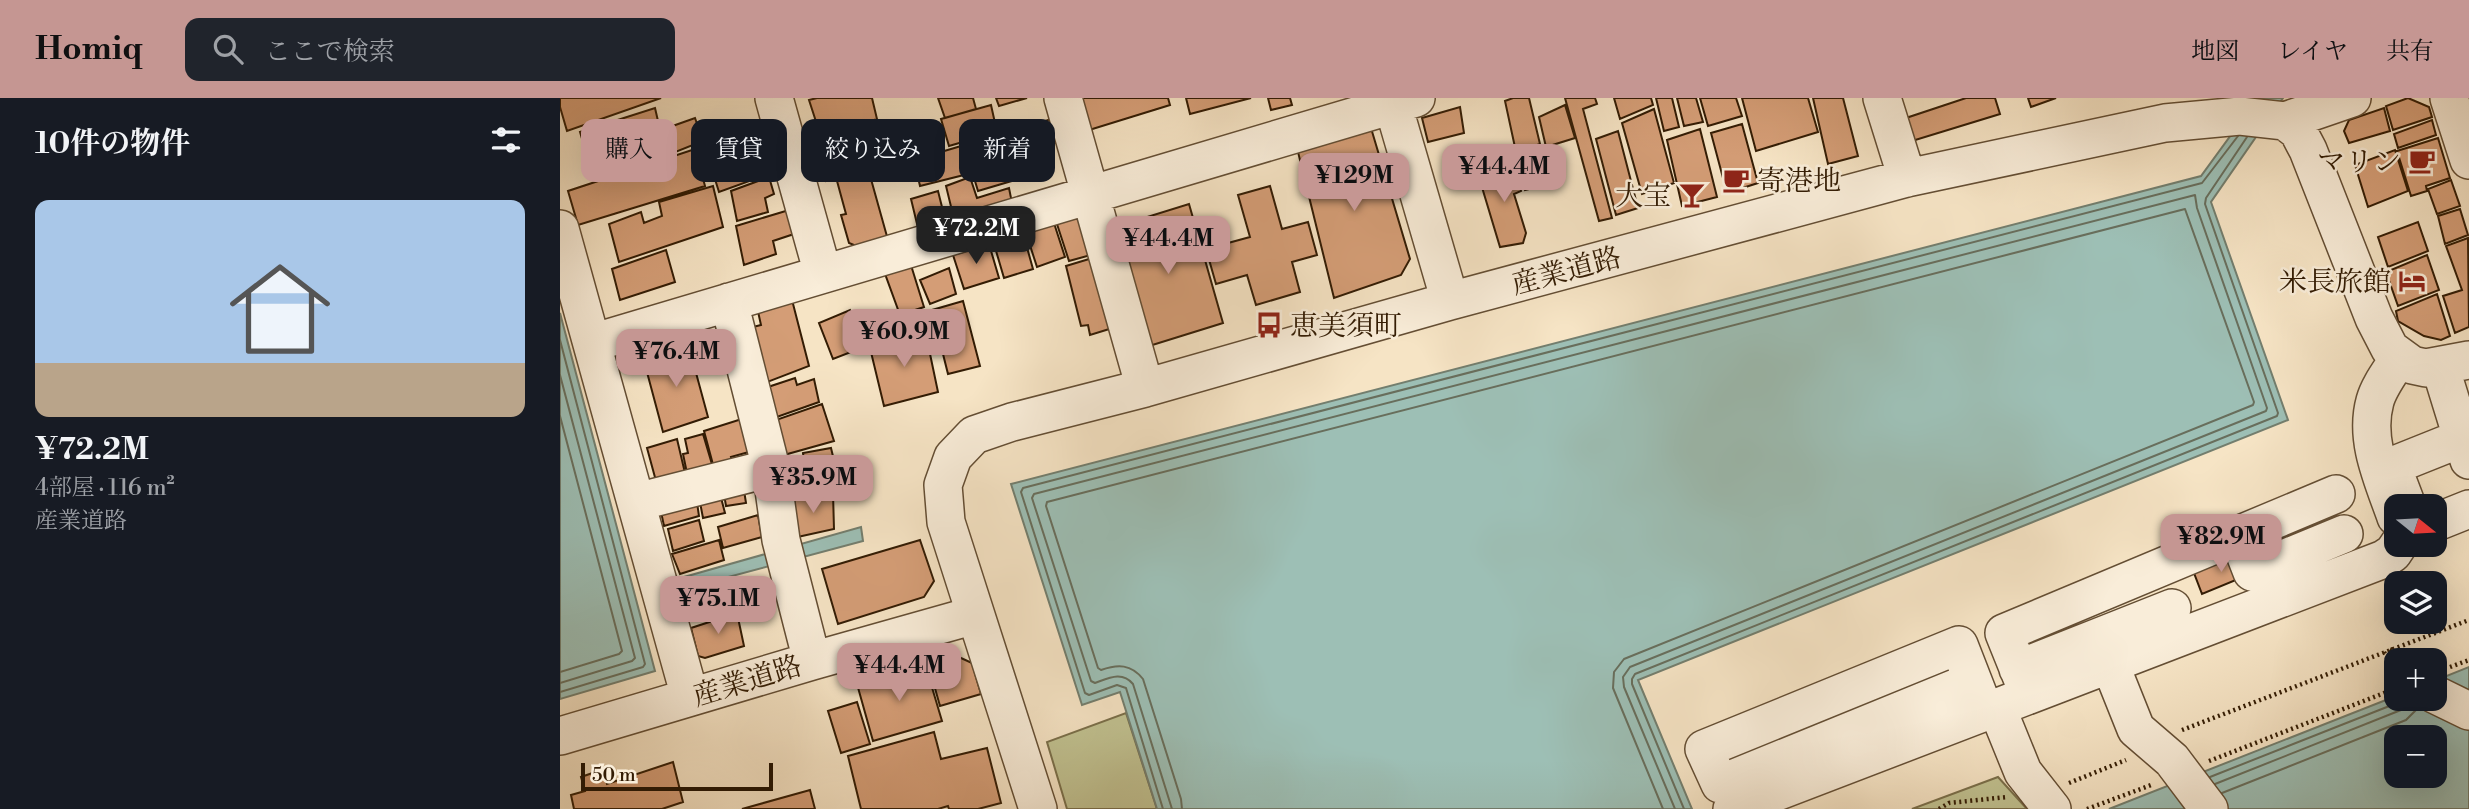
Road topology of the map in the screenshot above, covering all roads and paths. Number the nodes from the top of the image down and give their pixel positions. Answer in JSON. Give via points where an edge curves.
{"nodes":[{"id":1,"x":774,"y":98,"type":"edge"},
{"id":2,"x":1063,"y":98,"type":"edge"},
{"id":3,"x":1882,"y":98,"type":"edge"},
{"id":4,"x":2352,"y":98,"type":"edge"},
{"id":5,"x":2449,"y":98,"type":"edge"},
{"id":6,"x":1400,"y":100,"type":"edge"},
{"id":7,"x":2285,"y":121,"type":"junction"},
{"id":8,"x":2469,"y":160,"type":"edge"},
{"id":9,"x":1907,"y":178,"type":"junction"},
{"id":10,"x":1091,"y":193,"type":"junction"},
{"id":11,"x":560,"y":229,"type":"edge"},
{"id":12,"x":823,"y":274,"type":"junction"},
{"id":13,"x":1450,"y":301,"type":"junction"},
{"id":14,"x":729,"y":302,"type":"junction"},
{"id":15,"x":592,"y":343,"type":"junction"},
{"id":16,"x":2399,"y":358,"type":"junction"},
{"id":17,"x":2455,"y":363,"type":"edge"},
{"id":18,"x":1145,"y":388,"type":"junction"},
{"id":19,"x":2466,"y":449,"type":"edge"},
{"id":20,"x":771,"y":468,"type":"junction"},
{"id":21,"x":2336,"y":494,"type":"dead end"},
{"id":22,"x":2388,"y":494,"type":"edge"},
{"id":23,"x":2402,"y":494,"type":"edge"},
{"id":24,"x":637,"y":502,"type":"junction"},
{"id":25,"x":2469,"y":509,"type":"edge"},
{"id":26,"x":2447,"y":518,"type":"edge"},
{"id":27,"x":2344,"y":534,"type":"dead end"},
{"id":28,"x":2238,"y":536,"type":"junction"},
{"id":29,"x":2387,"y":557,"type":"edge"},
{"id":30,"x":2172,"y":608,"type":"dead end"},
{"id":31,"x":975,"y":615,"type":"junction"},
{"id":32,"x":2469,"y":620,"type":"edge"},
{"id":33,"x":2393,"y":648,"type":"edge"},
{"id":34,"x":2384,"y":652,"type":"edge"},
{"id":35,"x":812,"y":661,"type":"junction"},
{"id":36,"x":2110,"y":664,"type":"junction"},
{"id":37,"x":2000,"y":693,"type":"junction"},
{"id":38,"x":2384,"y":693,"type":"edge"},
{"id":39,"x":690,"y":697,"type":"junction"},
{"id":40,"x":2447,"y":700,"type":"edge"},
{"id":41,"x":2469,"y":711,"type":"edge"},
{"id":42,"x":560,"y":736,"type":"edge"},
{"id":43,"x":2171,"y":762,"type":"junction"},
{"id":44,"x":1038,"y":809,"type":"edge"},
{"id":45,"x":1732,"y":809,"type":"edge"},
{"id":46,"x":2052,"y":809,"type":"edge"},
{"id":47,"x":2087,"y":809,"type":"edge"},
{"id":48,"x":2209,"y":809,"type":"edge"}],
"edges":[{"from":1,"to":12,"type":"street"},
{"from":2,"to":10,"type":"street"},
{"from":3,"to":9,"type":"street"},
{"from":4,"to":7,"type":"street","name":"産業道路"},
{"from":5,"to":8,"type":"street"},
{"from":6,"to":10,"type":"street"},
{"from":6,"to":13,"type":"street"},
{"from":7,"to":9,"type":"street","name":"産業道路","via":[[2240,116],[2165,123]]},
{"from":7,"to":16,"type":"street","via":[[2298,131],[2308,150],[2374,318]]},
{"from":9,"to":13,"type":"street","name":"産業道路"},
{"from":10,"to":12,"type":"street"},
{"from":10,"to":18,"type":"street"},
{"from":11,"to":15,"type":"street"},
{"from":12,"to":14,"type":"street"},
{"from":13,"to":18,"type":"street","name":"産業道路"},
{"from":14,"to":15,"type":"street"},
{"from":14,"to":20,"type":"street"},
{"from":15,"to":24,"type":"street"},
{"from":16,"to":17,"type":"street","via":[[2426,368]]},
{"from":16,"to":22,"type":"street","via":[[2376,398],[2371,427]]},
{"from":17,"to":19,"type":"street"},
{"from":18,"to":31,"type":"street","name":"産業道路","via":[[974,435],[953,457],[943,485],[946,522]]},
{"from":19,"to":23,"type":"street","via":[[2392,466]]},
{"from":20,"to":24,"type":"street"},
{"from":20,"to":35,"type":"street","via":[[781,540]]},
{"from":21,"to":28,"type":"street"},
{"from":24,"to":39,"type":"street"},
{"from":25,"to":26,"type":"street"},
{"from":27,"to":28,"type":"street","via":[[2252,572]]},
{"from":28,"to":37,"type":"street","via":[[2004,633]]},
{"from":29,"to":36,"type":"street"},
{"from":30,"to":37,"type":"street"},
{"from":31,"to":35,"type":"street","name":"産業道路"},
{"from":31,"to":44,"type":"street","name":"産業道路"},
{"from":32,"to":33,"type":"path"},
{"from":34,"to":43,"type":"path"},
{"from":35,"to":39,"type":"street","name":"産業道路"},
{"from":36,"to":37,"type":"street"},
{"from":36,"to":43,"type":"street","via":[[2136,729]]},
{"from":37,"to":37,"type":"street","via":[[1720,785],[1704,749],[1959,645]]},
{"from":37,"to":45,"type":"street"},
{"from":37,"to":46,"type":"street","via":[[2023,772]]},
{"from":38,"to":43,"type":"path"},
{"from":39,"to":42,"type":"street","name":"産業道路"},
{"from":40,"to":41,"type":"street"},
{"from":43,"to":47,"type":"path"},
{"from":43,"to":48,"type":"street"}]}
